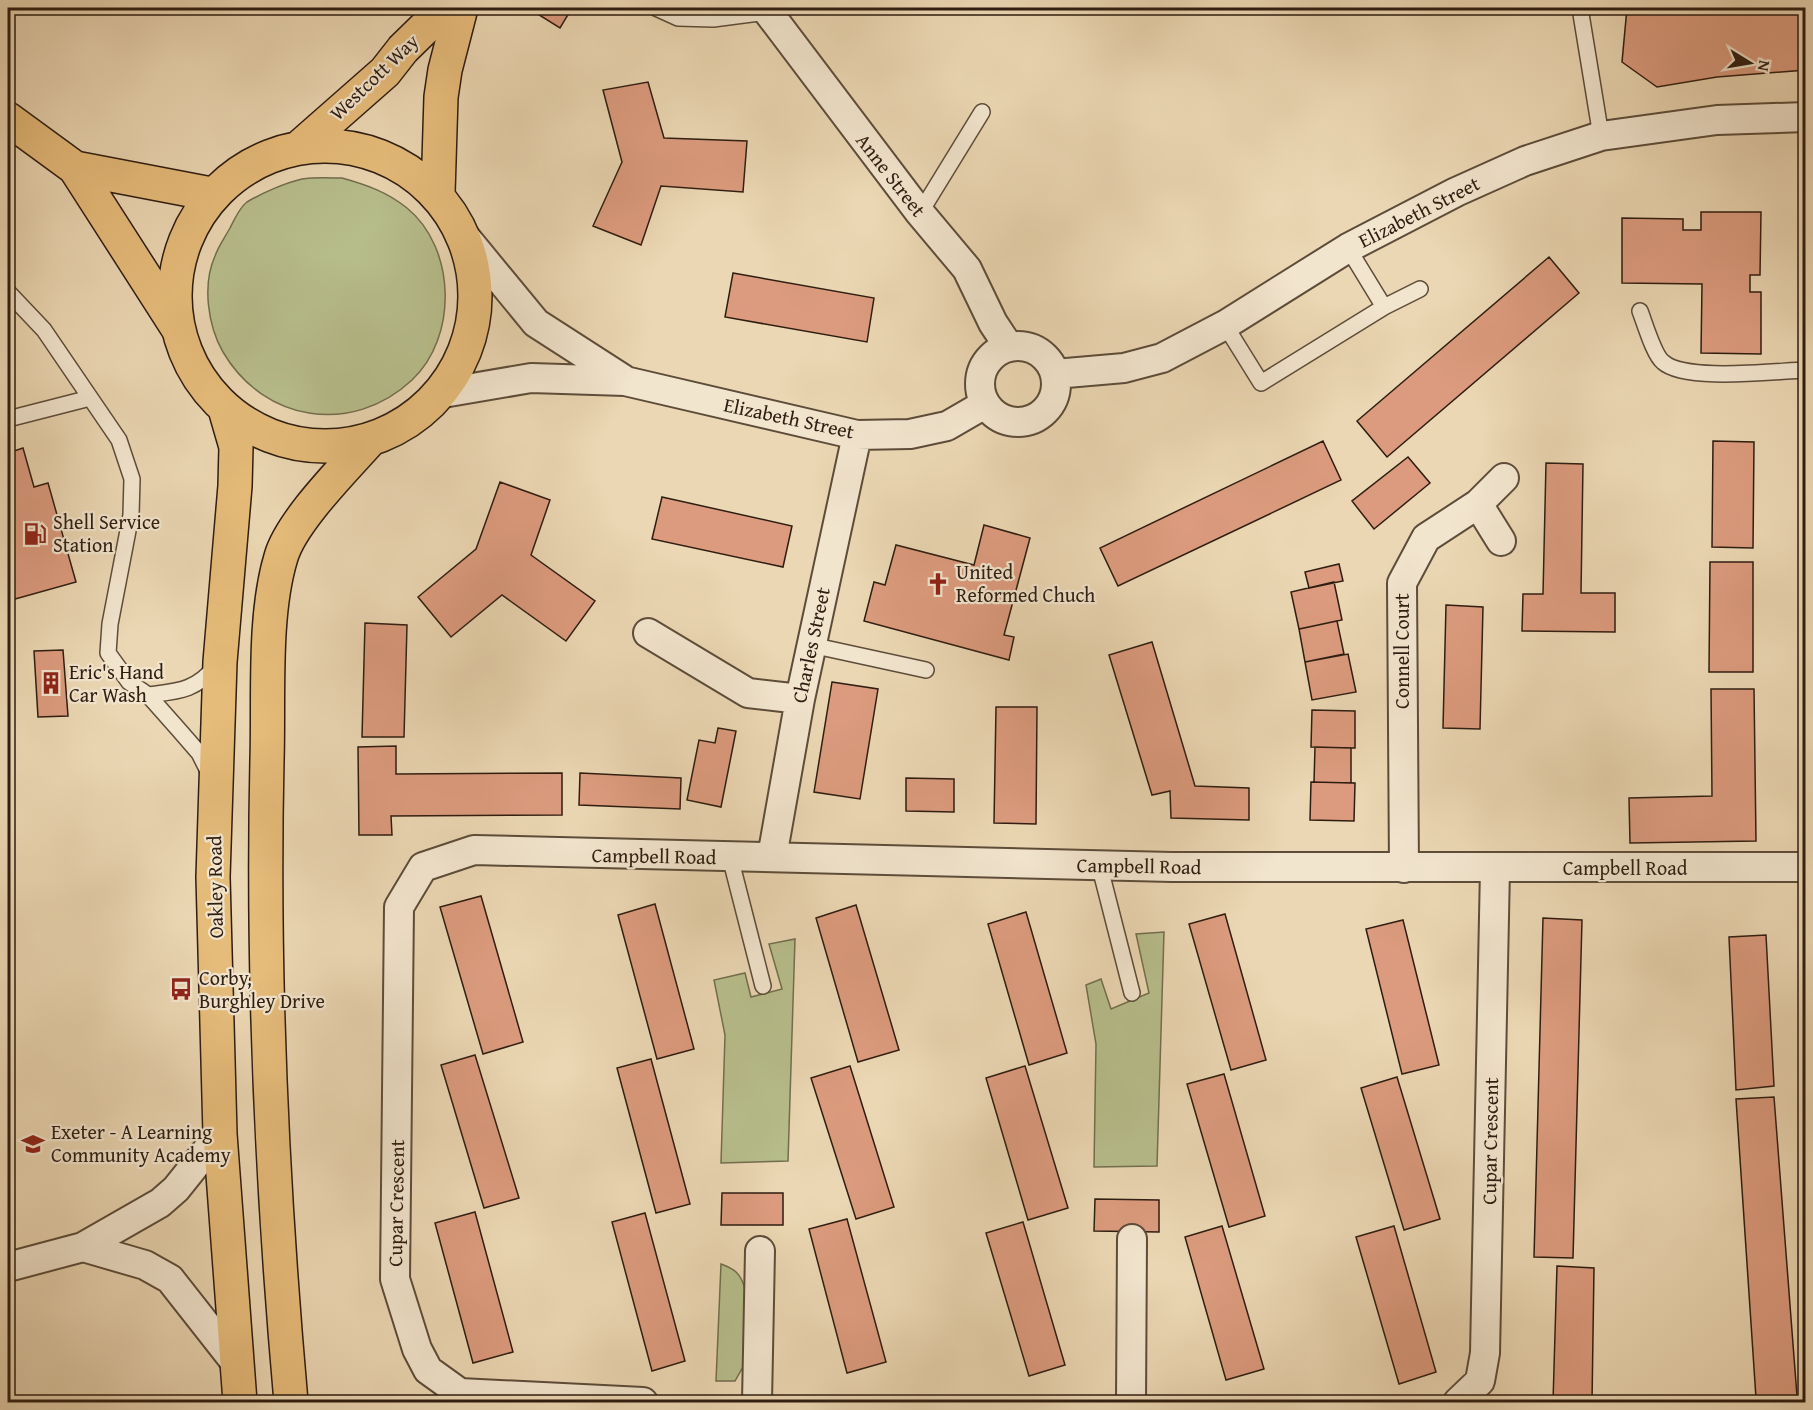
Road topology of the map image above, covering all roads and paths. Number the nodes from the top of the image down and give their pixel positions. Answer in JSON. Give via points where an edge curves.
{"nodes":[{"id":1,"x":445,"y":8,"type":"edge"},
{"id":2,"x":461,"y":8,"type":"edge"},
{"id":3,"x":656,"y":8,"type":"edge"},
{"id":4,"x":1580,"y":8,"type":"edge"},
{"id":5,"x":766,"y":10,"type":"edge"},
{"id":6,"x":982,"y":112,"type":"dead end"},
{"id":7,"x":1806,"y":117,"type":"edge"},
{"id":8,"x":8,"y":119,"type":"edge"},
{"id":9,"x":1601,"y":136,"type":"junction"},
{"id":10,"x":302,"y":145,"type":"junction"},
{"id":11,"x":75,"y":168,"type":"junction"},
{"id":12,"x":438,"y":193,"type":"junction"},
{"id":13,"x":211,"y":194,"type":"junction"},
{"id":14,"x":920,"y":213,"type":"junction"},
{"id":15,"x":466,"y":238,"type":"junction"},
{"id":16,"x":1348,"y":248,"type":"junction"},
{"id":17,"x":1420,"y":289,"type":"dead end"},
{"id":18,"x":8,"y":292,"type":"edge"},
{"id":19,"x":1384,"y":307,"type":"junction"},
{"id":20,"x":1640,"y":311,"type":"dead end"},
{"id":21,"x":1225,"y":325,"type":"junction"},
{"id":22,"x":177,"y":327,"type":"junction"},
{"id":23,"x":1009,"y":347,"type":"junction"},
{"id":24,"x":1806,"y":370,"type":"edge"},
{"id":25,"x":1055,"y":374,"type":"junction"},
{"id":26,"x":625,"y":381,"type":"junction"},
{"id":27,"x":443,"y":393,"type":"junction"},
{"id":28,"x":90,"y":398,"type":"junction"},
{"id":29,"x":985,"y":404,"type":"junction"},
{"id":30,"x":225,"y":409,"type":"junction"},
{"id":31,"x":8,"y":419,"type":"edge"},
{"id":32,"x":857,"y":435,"type":"junction"},
{"id":33,"x":368,"y":442,"type":"junction"},
{"id":34,"x":1504,"y":478,"type":"dead end"},
{"id":35,"x":1478,"y":504,"type":"junction"},
{"id":36,"x":1501,"y":541,"type":"dead end"},
{"id":37,"x":648,"y":633,"type":"dead end"},
{"id":38,"x":811,"y":645,"type":"junction"},
{"id":39,"x":220,"y":662,"type":"junction"},
{"id":40,"x":926,"y":670,"type":"dead end"},
{"id":41,"x":148,"y":695,"type":"junction"},
{"id":42,"x":800,"y":699,"type":"junction"},
{"id":43,"x":214,"y":782,"type":"junction"},
{"id":44,"x":474,"y":850,"type":"joint"},
{"id":45,"x":730,"y":857,"type":"junction"},
{"id":46,"x":772,"y":857,"type":"junction"},
{"id":47,"x":1099,"y":864,"type":"junction"},
{"id":48,"x":1806,"y":867,"type":"edge"},
{"id":49,"x":1404,"y":868,"type":"junction"},
{"id":50,"x":1496,"y":869,"type":"junction"},
{"id":51,"x":763,"y":986,"type":"dead end"},
{"id":52,"x":1132,"y":993,"type":"dead end"},
{"id":53,"x":220,"y":1134,"type":"junction"},
{"id":54,"x":1132,"y":1239,"type":"dead end"},
{"id":55,"x":82,"y":1247,"type":"junction"},
{"id":56,"x":760,"y":1251,"type":"dead end"},
{"id":57,"x":8,"y":1268,"type":"edge"},
{"id":58,"x":236,"y":1363,"type":"junction"},
{"id":59,"x":240,"y":1402,"type":"edge"},
{"id":60,"x":291,"y":1402,"type":"edge"},
{"id":61,"x":643,"y":1402,"type":"edge"},
{"id":62,"x":757,"y":1402,"type":"edge"},
{"id":63,"x":1131,"y":1402,"type":"edge"},
{"id":64,"x":1458,"y":1402,"type":"edge"}],
"edges":[{"from":1,"to":10,"type":"main road","name":"Westcott Way","via":[[385,72]]},
{"from":2,"to":12,"type":"main road","name":"Westcott Way","via":[[444,79]]},
{"from":3,"to":5,"type":"lane","via":[[678,18],[713,19]]},
{"from":4,"to":9,"type":"lane"},
{"from":5,"to":14,"type":"street","name":"Anne Street"},
{"from":6,"to":14,"type":"lane"},
{"from":7,"to":9,"type":"street","name":"Elizabeth Street","via":[[1717,120]]},
{"from":8,"to":11,"type":"main road"},
{"from":9,"to":16,"type":"street","name":"Elizabeth Street","via":[[1515,165]]},
{"from":10,"to":12,"type":"main road","via":[[339,145],[373,154],[413,172]]},
{"from":10,"to":13,"type":"main road","via":[[252,163]]},
{"from":11,"to":13,"type":"main road"},
{"from":11,"to":22,"type":"main road"},
{"from":12,"to":15,"type":"main road"},
{"from":13,"to":22,"type":"main road","via":[[192,224],[176,274]]},
{"from":14,"to":23,"type":"street","name":"Anne Street","via":[[967,269]]},
{"from":15,"to":26,"type":"street","name":"Elizabeth Street","via":[[536,323]]},
{"from":15,"to":27,"type":"main road","via":[[477,287],[471,340]]},
{"from":16,"to":19,"type":"lane"},
{"from":16,"to":21,"type":"street","name":"Elizabeth Street"},
{"from":17,"to":19,"type":"lane"},
{"from":18,"to":28,"type":"lane","via":[[44,330]]},
{"from":19,"to":21,"type":"lane","via":[[1261,383]]},
{"from":20,"to":24,"type":"lane","via":[[1660,361],[1672,369],[1713,375]]},
{"from":21,"to":25,"type":"street","name":"Elizabeth Street","via":[[1152,360],[1124,368]]},
{"from":22,"to":30,"type":"main road","via":[[192,368]]},
{"from":23,"to":25,"type":"street","via":[[1038,351]]},
{"from":23,"to":29,"type":"street","via":[[986,363],[980,390]]},
{"from":25,"to":29,"type":"street","via":[[1051,404],[1040,416],[1026,422],[1010,422],[996,416]]},
{"from":26,"to":27,"type":"street","name":"Elizabeth Street","via":[[531,378]]},
{"from":26,"to":32,"type":"street","name":"Elizabeth Street"},
{"from":27,"to":33,"type":"main road","via":[[402,427]]},
{"from":28,"to":31,"type":"lane"},
{"from":28,"to":41,"type":"lane","via":[[119,440],[132,478],[131,515],[108,654],[129,682]]},
{"from":29,"to":32,"type":"street","name":"Elizabeth Street","via":[[947,426],[910,434]]},
{"from":30,"to":33,"type":"main road","via":[[264,435],[315,448]]},
{"from":30,"to":39,"type":"main road","name":"Oakley Road","via":[[236,447]]},
{"from":32,"to":38,"type":"street","name":"Charles Street"},
{"from":33,"to":60,"type":"main road","via":[[308,510],[281,555],[271,606],[267,1006],[274,1179]]},
{"from":34,"to":35,"type":"street","name":"Connell Court"},
{"from":35,"to":36,"type":"street"},
{"from":35,"to":49,"type":"street","name":"Connell Court","via":[[1426,538],[1402,583]]},
{"from":37,"to":42,"type":"street","via":[[748,693]]},
{"from":38,"to":40,"type":"lane"},
{"from":38,"to":42,"type":"street","name":"Charles Street"},
{"from":39,"to":41,"type":"lane","via":[[197,685]]},
{"from":39,"to":43,"type":"main road","name":"Oakley Road"},
{"from":41,"to":43,"type":"lane","via":[[199,753]]},
{"from":42,"to":46,"type":"street","name":"Charles Street"},
{"from":43,"to":53,"type":"main road","name":"Oakley Road"},
{"from":44,"to":45,"type":"street","name":"Campbell Road"},
{"from":44,"to":61,"type":"street","name":"Cupar Crescent","via":[[423,867],[399,907],[395,1279],[417,1349],[428,1370],[460,1393]]},
{"from":45,"to":46,"type":"street","name":"Campbell Road"},
{"from":45,"to":51,"type":"lane"},
{"from":46,"to":47,"type":"street","name":"Campbell Road"},
{"from":47,"to":49,"type":"street","name":"Campbell Road"},
{"from":47,"to":52,"type":"lane"},
{"from":48,"to":50,"type":"street","name":"Campbell Road"},
{"from":49,"to":50,"type":"street","name":"Campbell Road"},
{"from":50,"to":64,"type":"street","name":"Cupar Crescent","via":[[1485,1353],[1480,1381]]},
{"from":53,"to":55,"type":"street","via":[[160,1203]]},
{"from":53,"to":58,"type":"main road","name":"Oakley Road"},
{"from":54,"to":63,"type":"street"},
{"from":55,"to":57,"type":"street"},
{"from":55,"to":58,"type":"street","via":[[145,1265],[170,1278]]},
{"from":56,"to":62,"type":"street"},
{"from":58,"to":59,"type":"main road","name":"Oakley Road"}]}
